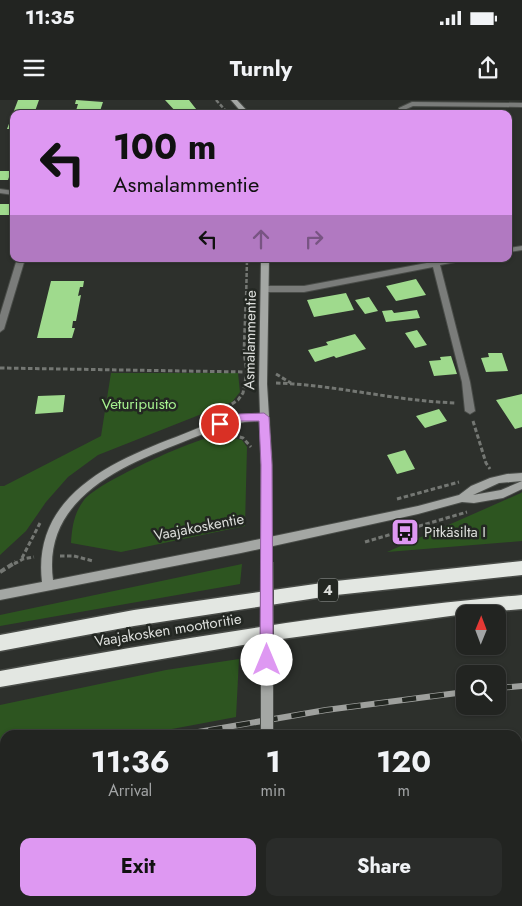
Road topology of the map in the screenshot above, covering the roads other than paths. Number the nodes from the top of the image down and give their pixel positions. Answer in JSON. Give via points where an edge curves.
{"nodes":[{"id":1,"x":234,"y":100,"type":"edge"},
{"id":2,"x":522,"y":105,"type":"edge"},
{"id":3,"x":243,"y":110,"type":"edge"},
{"id":4,"x":403,"y":110,"type":"edge"},
{"id":5,"x":20,"y":262,"type":"edge"},
{"id":6,"x":265,"y":262,"type":"edge"},
{"id":7,"x":431,"y":262,"type":"edge"},
{"id":8,"x":436,"y":262,"type":"edge"},
{"id":9,"x":266,"y":290,"type":"junction"},
{"id":10,"x":0,"y":329,"type":"edge"},
{"id":11,"x":470,"y":407,"type":"road end"},
{"id":12,"x":264,"y":417,"type":"junction"},
{"id":13,"x":522,"y":477,"type":"edge"},
{"id":14,"x":522,"y":484,"type":"edge"},
{"id":15,"x":462,"y":498,"type":"junction"},
{"id":16,"x":522,"y":568,"type":"edge"},
{"id":17,"x":48,"y":585,"type":"junction"},
{"id":18,"x":0,"y":595,"type":"edge"},
{"id":19,"x":522,"y":602,"type":"edge"},
{"id":20,"x":0,"y":643,"type":"edge"},
{"id":21,"x":0,"y":679,"type":"edge"},
{"id":22,"x":267,"y":730,"type":"edge"}],
"edges":[{"from":1,"to":3,"type":"street"},
{"from":2,"to":4,"type":"street","via":[[412,104]]},
{"from":5,"to":10,"type":"street"},
{"from":6,"to":9,"type":"street","name":"Asmalammentie"},
{"from":7,"to":9,"type":"street","via":[[304,289]]},
{"from":8,"to":11,"type":"street"},
{"from":9,"to":12,"type":"street","name":"Asmalammentie"},
{"from":12,"to":17,"type":"street","via":[[239,418],[220,424],[161,446],[98,477],[63,514],[49,544],[46,557]]},
{"from":12,"to":22,"type":"street","name":"Asmalammentie","bridge":true,"via":[[267,465]]},
{"from":13,"to":15,"type":"street","name":"Vaajakoskentie","via":[[494,482],[469,491]]},
{"from":14,"to":15,"type":"street","name":"Vaajakoskentie","via":[[502,494]]},
{"from":15,"to":17,"type":"street","name":"Vaajakoskentie","via":[[241,548]]},
{"from":16,"to":20,"type":"highway","name":"Vaajakosken moottoritie","number":"4","via":[[336,588],[134,618]]},
{"from":17,"to":18,"type":"street","name":"Vaajakoskentie"},
{"from":19,"to":21,"type":"highway","name":"Vaajakosken moottoritie","number":"4","via":[[332,624],[136,653]]}]}
